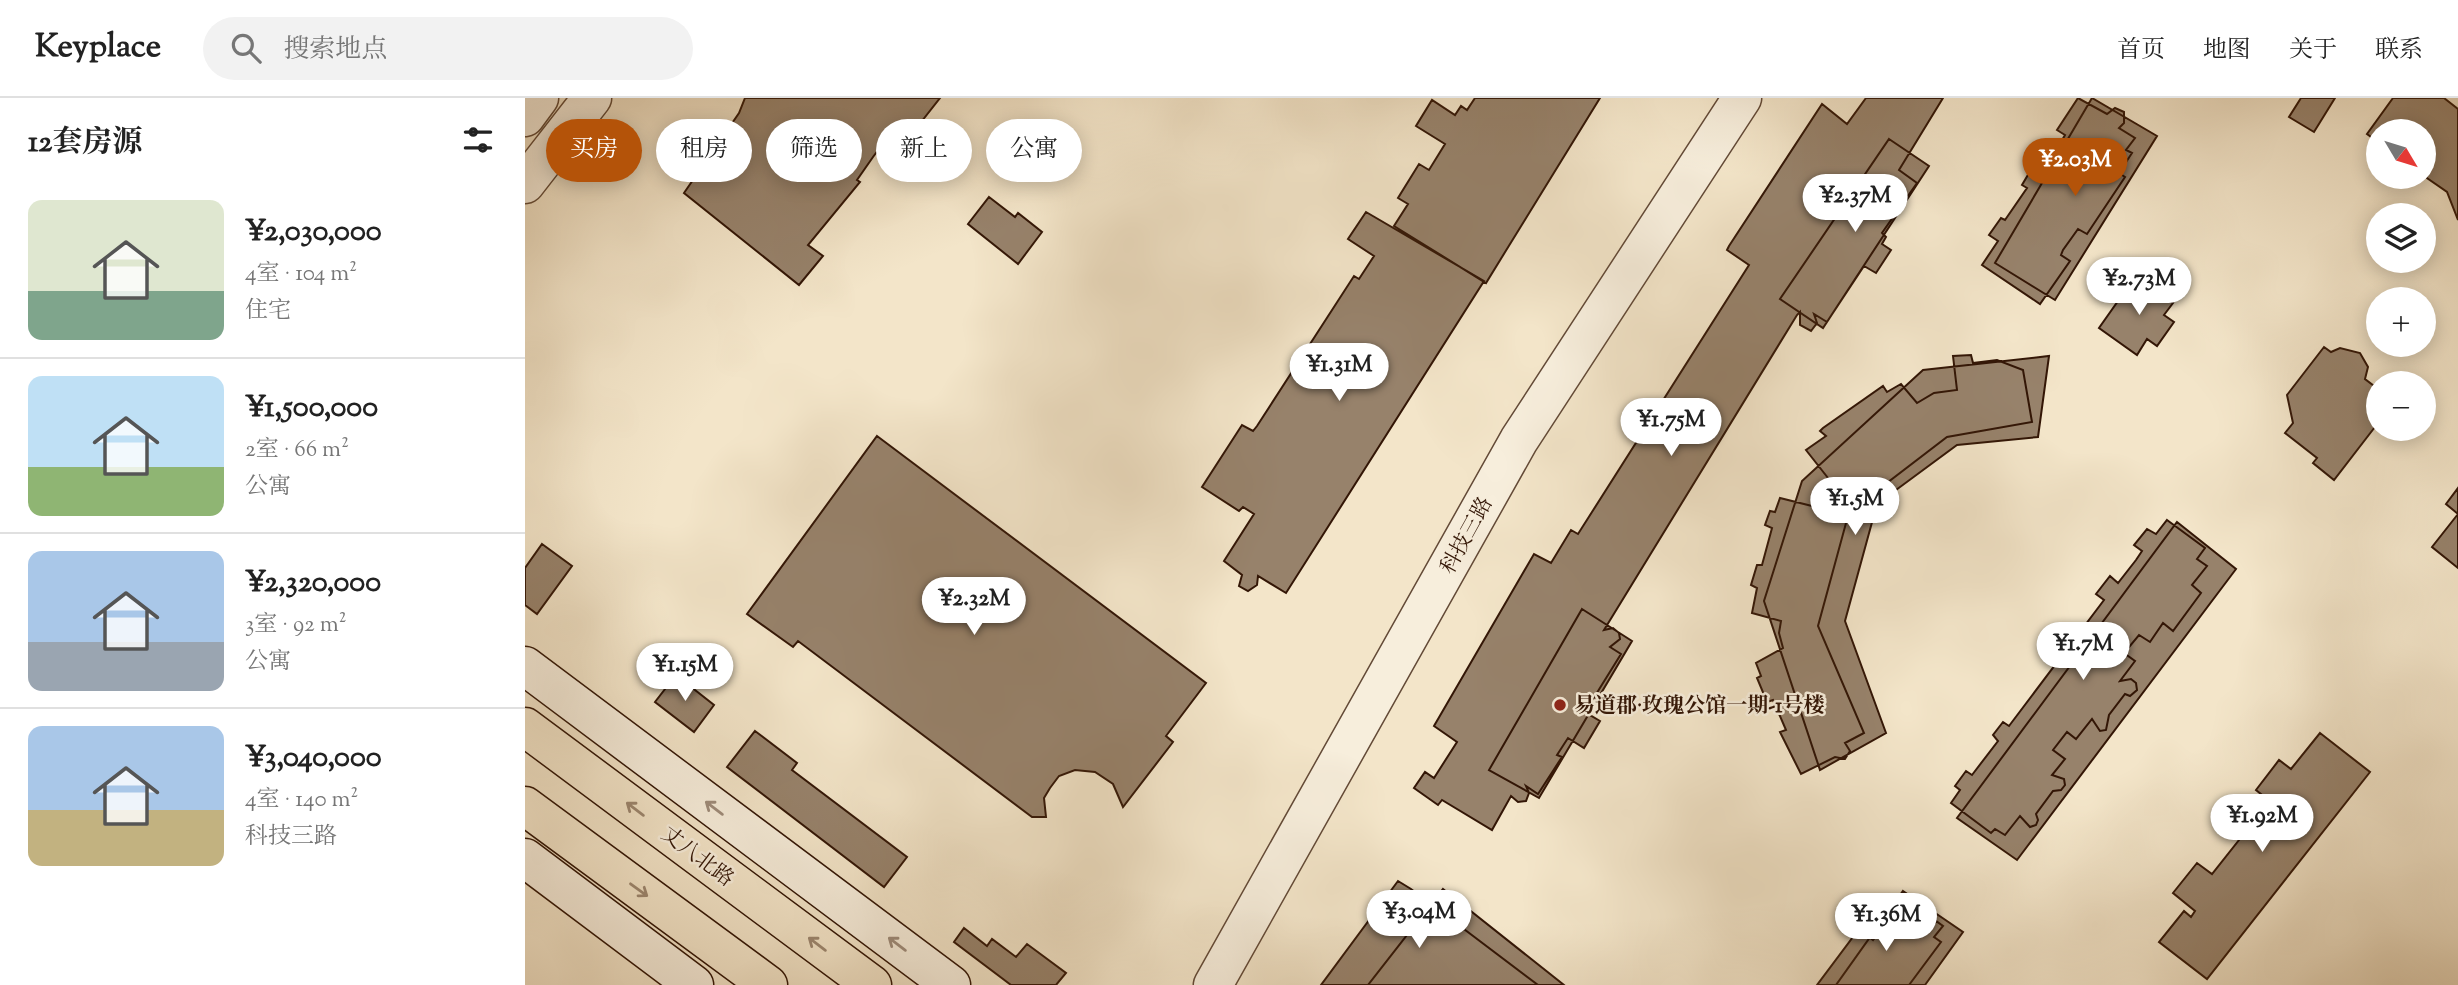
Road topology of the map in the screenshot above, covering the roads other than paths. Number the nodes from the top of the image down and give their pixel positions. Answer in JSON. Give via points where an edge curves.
{"nodes":[{"id":1,"x":539,"y":98,"type":"edge"},
{"id":2,"x":592,"y":98,"type":"edge"},
{"id":3,"x":1742,"y":98,"type":"edge"},
{"id":4,"x":525,"y":117,"type":"edge"},
{"id":5,"x":525,"y":184,"type":"edge"},
{"id":6,"x":525,"y":666,"type":"edge"},
{"id":7,"x":525,"y":727,"type":"edge"},
{"id":8,"x":525,"y":806,"type":"edge"},
{"id":9,"x":525,"y":858,"type":"edge"},
{"id":10,"x":694,"y":985,"type":"edge"},
{"id":11,"x":768,"y":985,"type":"edge"},
{"id":12,"x":872,"y":985,"type":"edge"},
{"id":13,"x":951,"y":985,"type":"edge"},
{"id":14,"x":1213,"y":985,"type":"edge"}],
"edges":[{"from":1,"to":4,"type":"street"},
{"from":2,"to":5,"type":"street"},
{"from":3,"to":14,"type":"street","name":"科技三路","via":[[1519,440]]},
{"from":13,"to":6,"type":"street","one_way":true},
{"from":12,"to":7,"type":"main road","name":"丈八北路","one_way":true},
{"from":8,"to":11,"type":"main road","one_way":true},
{"from":9,"to":10,"type":"street"}]}
